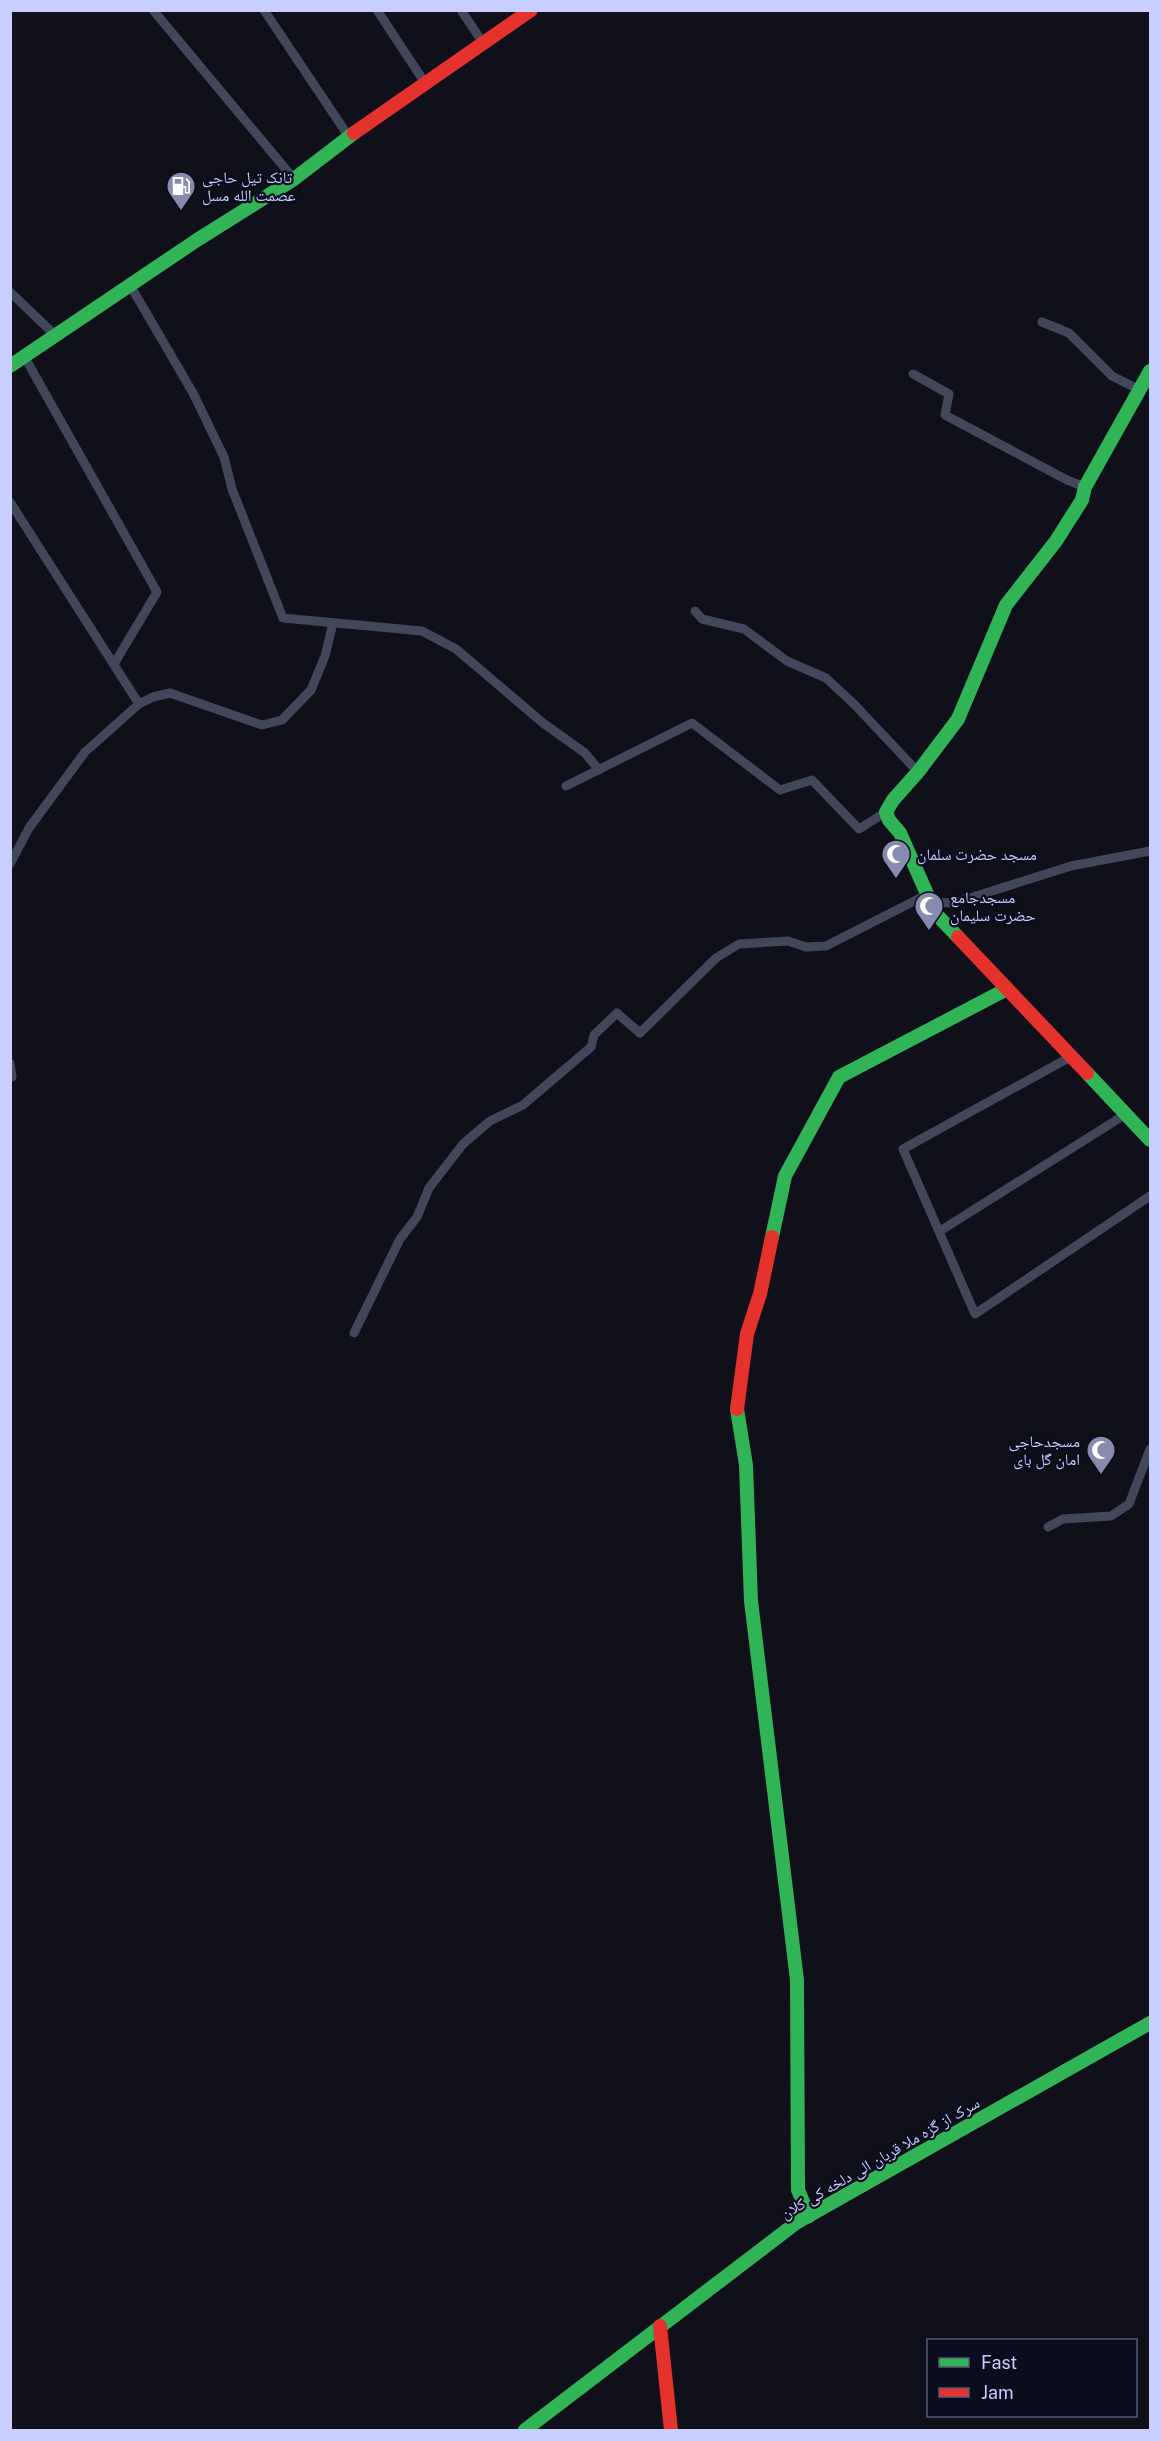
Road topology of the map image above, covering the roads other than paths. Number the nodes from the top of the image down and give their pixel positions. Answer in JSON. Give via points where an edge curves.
{"nodes":[{"id":1,"x":153,"y":10,"type":"edge"},
{"id":2,"x":264,"y":10,"type":"edge"},
{"id":3,"x":377,"y":10,"type":"edge"},
{"id":4,"x":461,"y":10,"type":"edge"},
{"id":5,"x":531,"y":10,"type":"edge"},
{"id":6,"x":483,"y":43,"type":"junction"},
{"id":7,"x":426,"y":83,"type":"junction"},
{"id":8,"x":349,"y":137,"type":"junction"},
{"id":9,"x":294,"y":179,"type":"junction"},
{"id":10,"x":130,"y":285,"type":"junction"},
{"id":11,"x":10,"y":292,"type":"edge"},
{"id":12,"x":1042,"y":322,"type":"dead end"},
{"id":13,"x":55,"y":335,"type":"junction"},
{"id":14,"x":24,"y":356,"type":"junction"},
{"id":15,"x":10,"y":366,"type":"edge"},
{"id":16,"x":1150,"y":371,"type":"edge"},
{"id":17,"x":913,"y":374,"type":"dead end"},
{"id":18,"x":1140,"y":390,"type":"junction"},
{"id":19,"x":1085,"y":487,"type":"junction"},
{"id":20,"x":10,"y":502,"type":"edge"},
{"id":21,"x":695,"y":611,"type":"dead end"},
{"id":22,"x":333,"y":623,"type":"junction"},
{"id":23,"x":114,"y":664,"type":"junction"},
{"id":24,"x":139,"y":704,"type":"junction"},
{"id":25,"x":599,"y":770,"type":"junction"},
{"id":26,"x":918,"y":772,"type":"junction"},
{"id":27,"x":567,"y":786,"type":"dead end"},
{"id":28,"x":886,"y":812,"type":"junction"},
{"id":29,"x":1150,"y":851,"type":"edge"},
{"id":30,"x":10,"y":864,"type":"edge"},
{"id":31,"x":928,"y":899,"type":"junction"},
{"id":32,"x":1006,"y":989,"type":"junction"},
{"id":33,"x":1072,"y":1056,"type":"junction"},
{"id":34,"x":10,"y":1064,"type":"edge"},
{"id":35,"x":12,"y":1077,"type":"dead end"},
{"id":36,"x":1126,"y":1114,"type":"junction"},
{"id":37,"x":1150,"y":1140,"type":"edge"},
{"id":38,"x":1150,"y":1196,"type":"edge"},
{"id":39,"x":940,"y":1231,"type":"junction"},
{"id":40,"x":354,"y":1333,"type":"dead end"},
{"id":41,"x":1150,"y":1449,"type":"edge"},
{"id":42,"x":1048,"y":1527,"type":"dead end"},
{"id":43,"x":1150,"y":2023,"type":"edge"},
{"id":44,"x":809,"y":2216,"type":"junction"},
{"id":45,"x":660,"y":2326,"type":"junction"},
{"id":46,"x":525,"y":2430,"type":"edge"},
{"id":47,"x":671,"y":2430,"type":"edge"}],
"edges":[{"from":1,"to":9,"type":"street"},
{"from":2,"to":8,"type":"street"},
{"from":3,"to":7,"type":"street"},
{"from":4,"to":6,"type":"street"},
{"from":5,"to":6,"type":"street"},
{"from":6,"to":7,"type":"street"},
{"from":7,"to":8,"type":"street"},
{"from":8,"to":9,"type":"street"},
{"from":9,"to":10,"type":"street"},
{"from":10,"to":13,"type":"street"},
{"from":10,"to":22,"type":"street","via":[[193,393],[224,457],[232,489],[283,618]]},
{"from":11,"to":13,"type":"street"},
{"from":12,"to":18,"type":"street","via":[[1069,333],[1112,376]]},
{"from":13,"to":14,"type":"street"},
{"from":14,"to":15,"type":"street"},
{"from":14,"to":23,"type":"street","via":[[158,592]]},
{"from":16,"to":18,"type":"street"},
{"from":17,"to":19,"type":"street","via":[[950,394],[945,415]]},
{"from":18,"to":19,"type":"street"},
{"from":19,"to":26,"type":"street","via":[[1082,500],[1056,541],[1006,605],[958,719]]},
{"from":20,"to":23,"type":"street"},
{"from":21,"to":26,"type":"street","via":[[702,619],[744,629],[788,661],[826,678]]},
{"from":22,"to":24,"type":"street","via":[[326,656],[311,690],[282,720],[262,725],[170,693]]},
{"from":22,"to":25,"type":"street","via":[[422,631],[456,649],[543,723],[585,753]]},
{"from":23,"to":24,"type":"street"},
{"from":24,"to":30,"type":"street","via":[[85,752],[29,828]]},
{"from":25,"to":27,"type":"street"},
{"from":25,"to":28,"type":"street","via":[[692,723],[780,790],[812,780],[859,829]]},
{"from":26,"to":28,"type":"street"},
{"from":28,"to":31,"type":"street","via":[[900,833]]},
{"from":29,"to":31,"type":"street","via":[[1071,866],[954,903]]},
{"from":31,"to":32,"type":"street","via":[[936,915]]},
{"from":31,"to":40,"type":"street","via":[[826,946],[806,947],[788,941],[739,945],[716,958],[640,1033],[617,1013],[594,1035],[591,1047],[523,1105],[490,1121],[463,1144],[429,1188]]},
{"from":32,"to":33,"type":"street"},
{"from":32,"to":44,"type":"street","via":[[839,1077],[785,1176],[760,1294],[747,1334],[736,1406],[746,1465],[751,1600],[797,1980],[798,2190]]},
{"from":33,"to":36,"type":"street"},
{"from":33,"to":39,"type":"street","via":[[903,1149]]},
{"from":34,"to":35,"type":"street"},
{"from":36,"to":37,"type":"street"},
{"from":36,"to":39,"type":"street"},
{"from":38,"to":39,"type":"street","via":[[975,1314]]},
{"from":41,"to":42,"type":"street","via":[[1129,1504],[1111,1516],[1063,1519]]},
{"from":43,"to":44,"type":"street","name":"سرک از گزه ملا قربان الی دلخه کی کلان"},
{"from":44,"to":45,"type":"street","name":"سرک از گزه ملا قربان الی دلخه کی کلان"},
{"from":45,"to":46,"type":"street","name":"سرک از گزه ملا قربان الی دلخه کی کلان"},
{"from":45,"to":47,"type":"street"}]}
